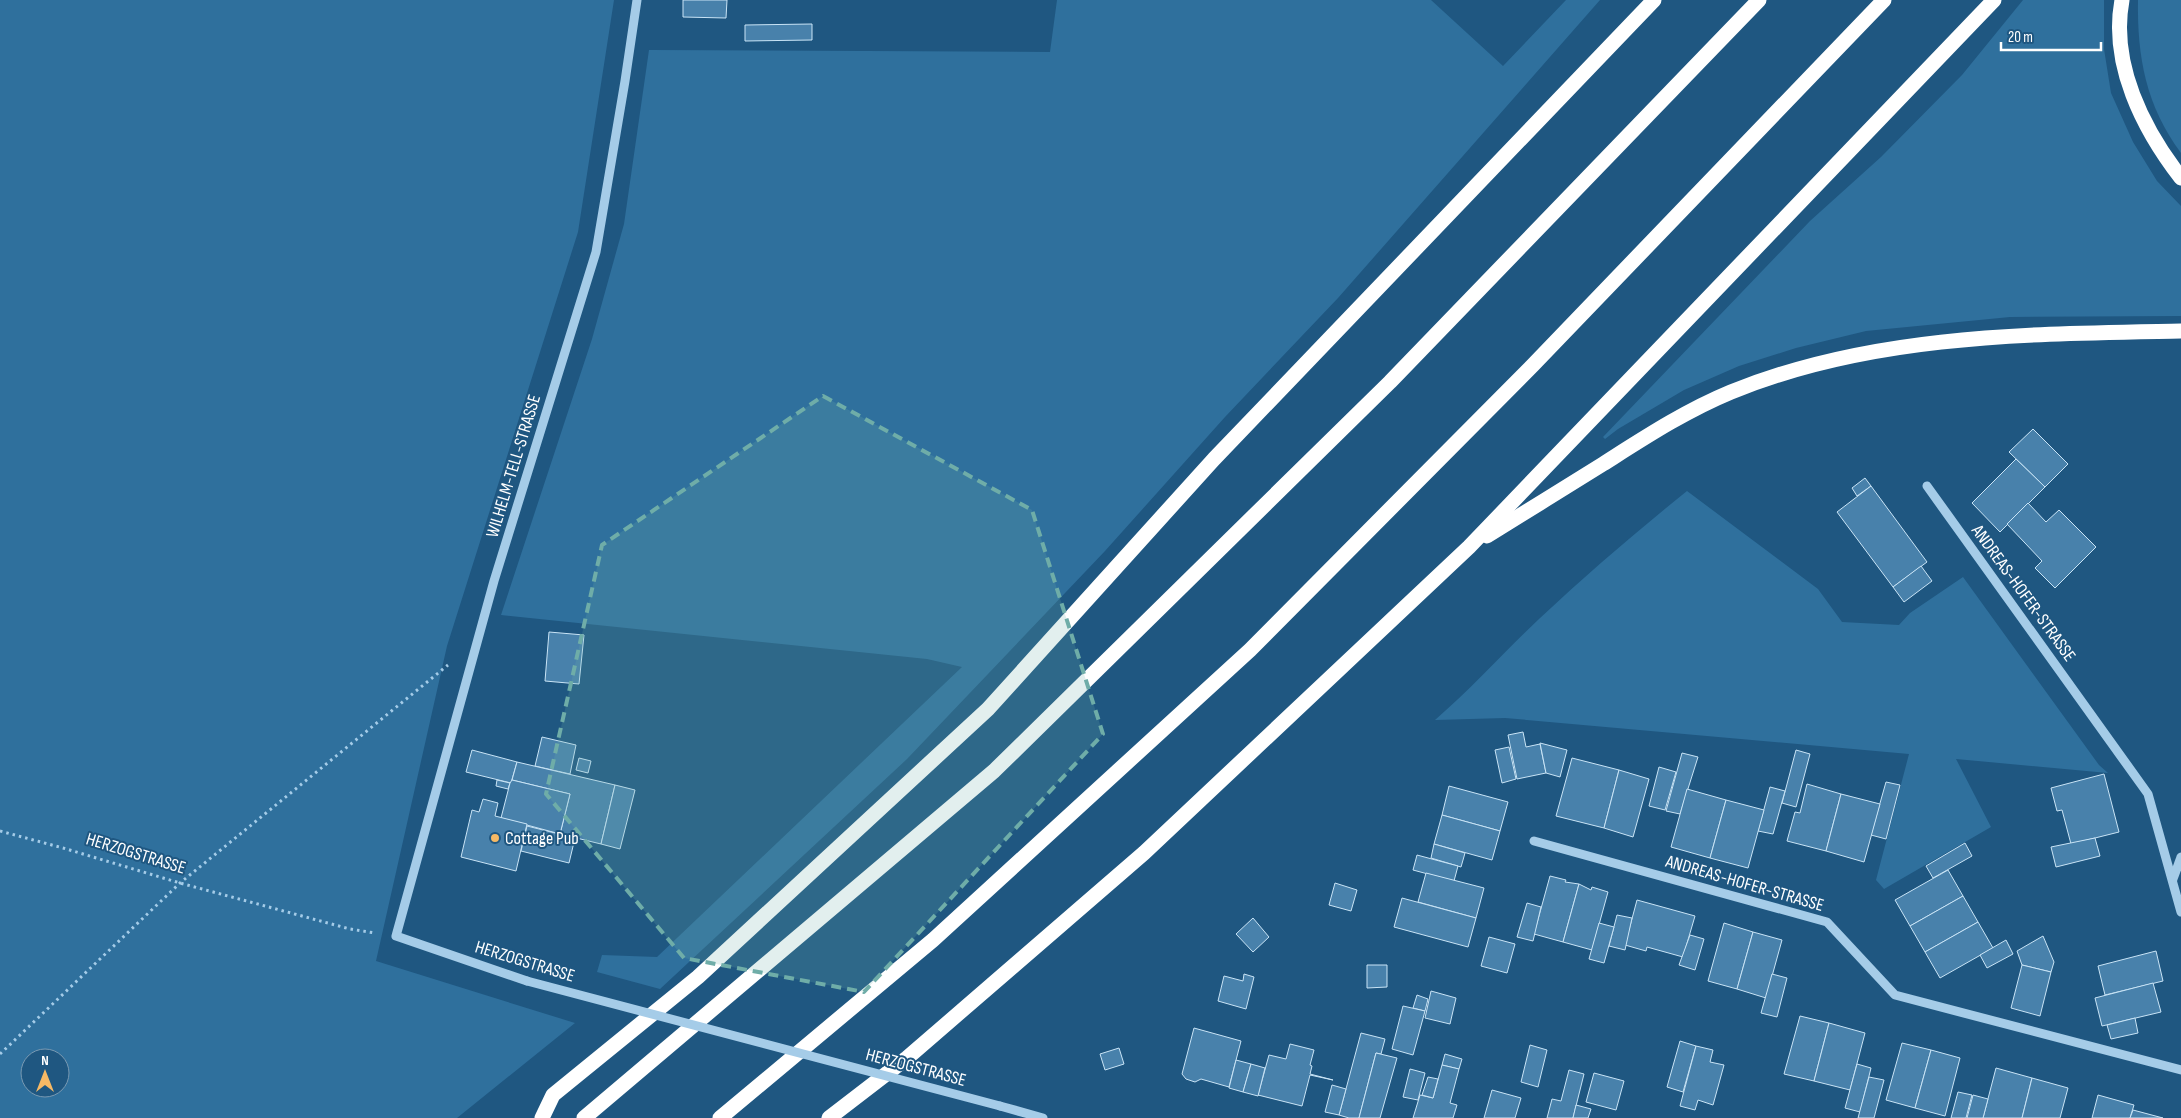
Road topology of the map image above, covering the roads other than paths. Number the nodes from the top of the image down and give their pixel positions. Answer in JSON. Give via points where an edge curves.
{"nodes":[{"id":1,"x":637,"y":0,"type":"edge"},
{"id":2,"x":1654,"y":0,"type":"edge"},
{"id":3,"x":1760,"y":0,"type":"edge"},
{"id":4,"x":1884,"y":0,"type":"edge"},
{"id":5,"x":1994,"y":0,"type":"edge"},
{"id":6,"x":2122,"y":0,"type":"edge"},
{"id":7,"x":2181,"y":178,"type":"edge"},
{"id":8,"x":2181,"y":331,"type":"edge"},
{"id":9,"x":1927,"y":486,"type":"dead end"},
{"id":10,"x":1469,"y":547,"type":"junction"},
{"id":11,"x":1534,"y":841,"type":"dead end"},
{"id":12,"x":2181,"y":857,"type":"edge"},
{"id":13,"x":2173,"y":880,"type":"junction"},
{"id":14,"x":2181,"y":912,"type":"edge"},
{"id":15,"x":396,"y":936,"type":"joint"},
{"id":16,"x":2181,"y":1070,"type":"edge"},
{"id":17,"x":542,"y":1118,"type":"edge"},
{"id":18,"x":584,"y":1118,"type":"edge"},
{"id":19,"x":720,"y":1118,"type":"edge"},
{"id":20,"x":828,"y":1118,"type":"edge"},
{"id":21,"x":1043,"y":1118,"type":"edge"}],
"edges":[{"from":1,"to":15,"type":"street","name":"WILHELM-TELL-STRASSE","via":[[596,252],[494,581]]},
{"from":2,"to":17,"type":"highway","via":[[1214,459],[988,709],[698,977],[552,1095]]},
{"from":3,"to":18,"type":"highway","via":[[1390,382],[994,771]]},
{"from":4,"to":19,"type":"highway","via":[[1533,365],[1250,650],[933,940]]},
{"from":5,"to":10,"type":"highway"},
{"from":6,"to":7,"type":"highway","via":[[2120,44],[2128,81],[2153,138]]},
{"from":8,"to":10,"type":"highway","via":[[2064,334],[1903,346],[1848,355],[1788,372],[1731,392],[1674,419]]},
{"from":9,"to":13,"type":"street","name":"ANDREAS-HOFER-STRASSE","via":[[2148,794]]},
{"from":10,"to":20,"type":"highway","via":[[1144,853],[907,1058]]},
{"from":11,"to":16,"type":"street","name":"ANDREAS-HOFER-STRASSE","via":[[1827,922],[1895,995]]},
{"from":12,"to":13,"type":"street"},
{"from":13,"to":14,"type":"street","name":"ANDREAS-HOFER-STRASSE"},
{"from":15,"to":21,"type":"street","name":"HERZOGSTRASSE","bridge":true,"via":[[526,981]]}]}
